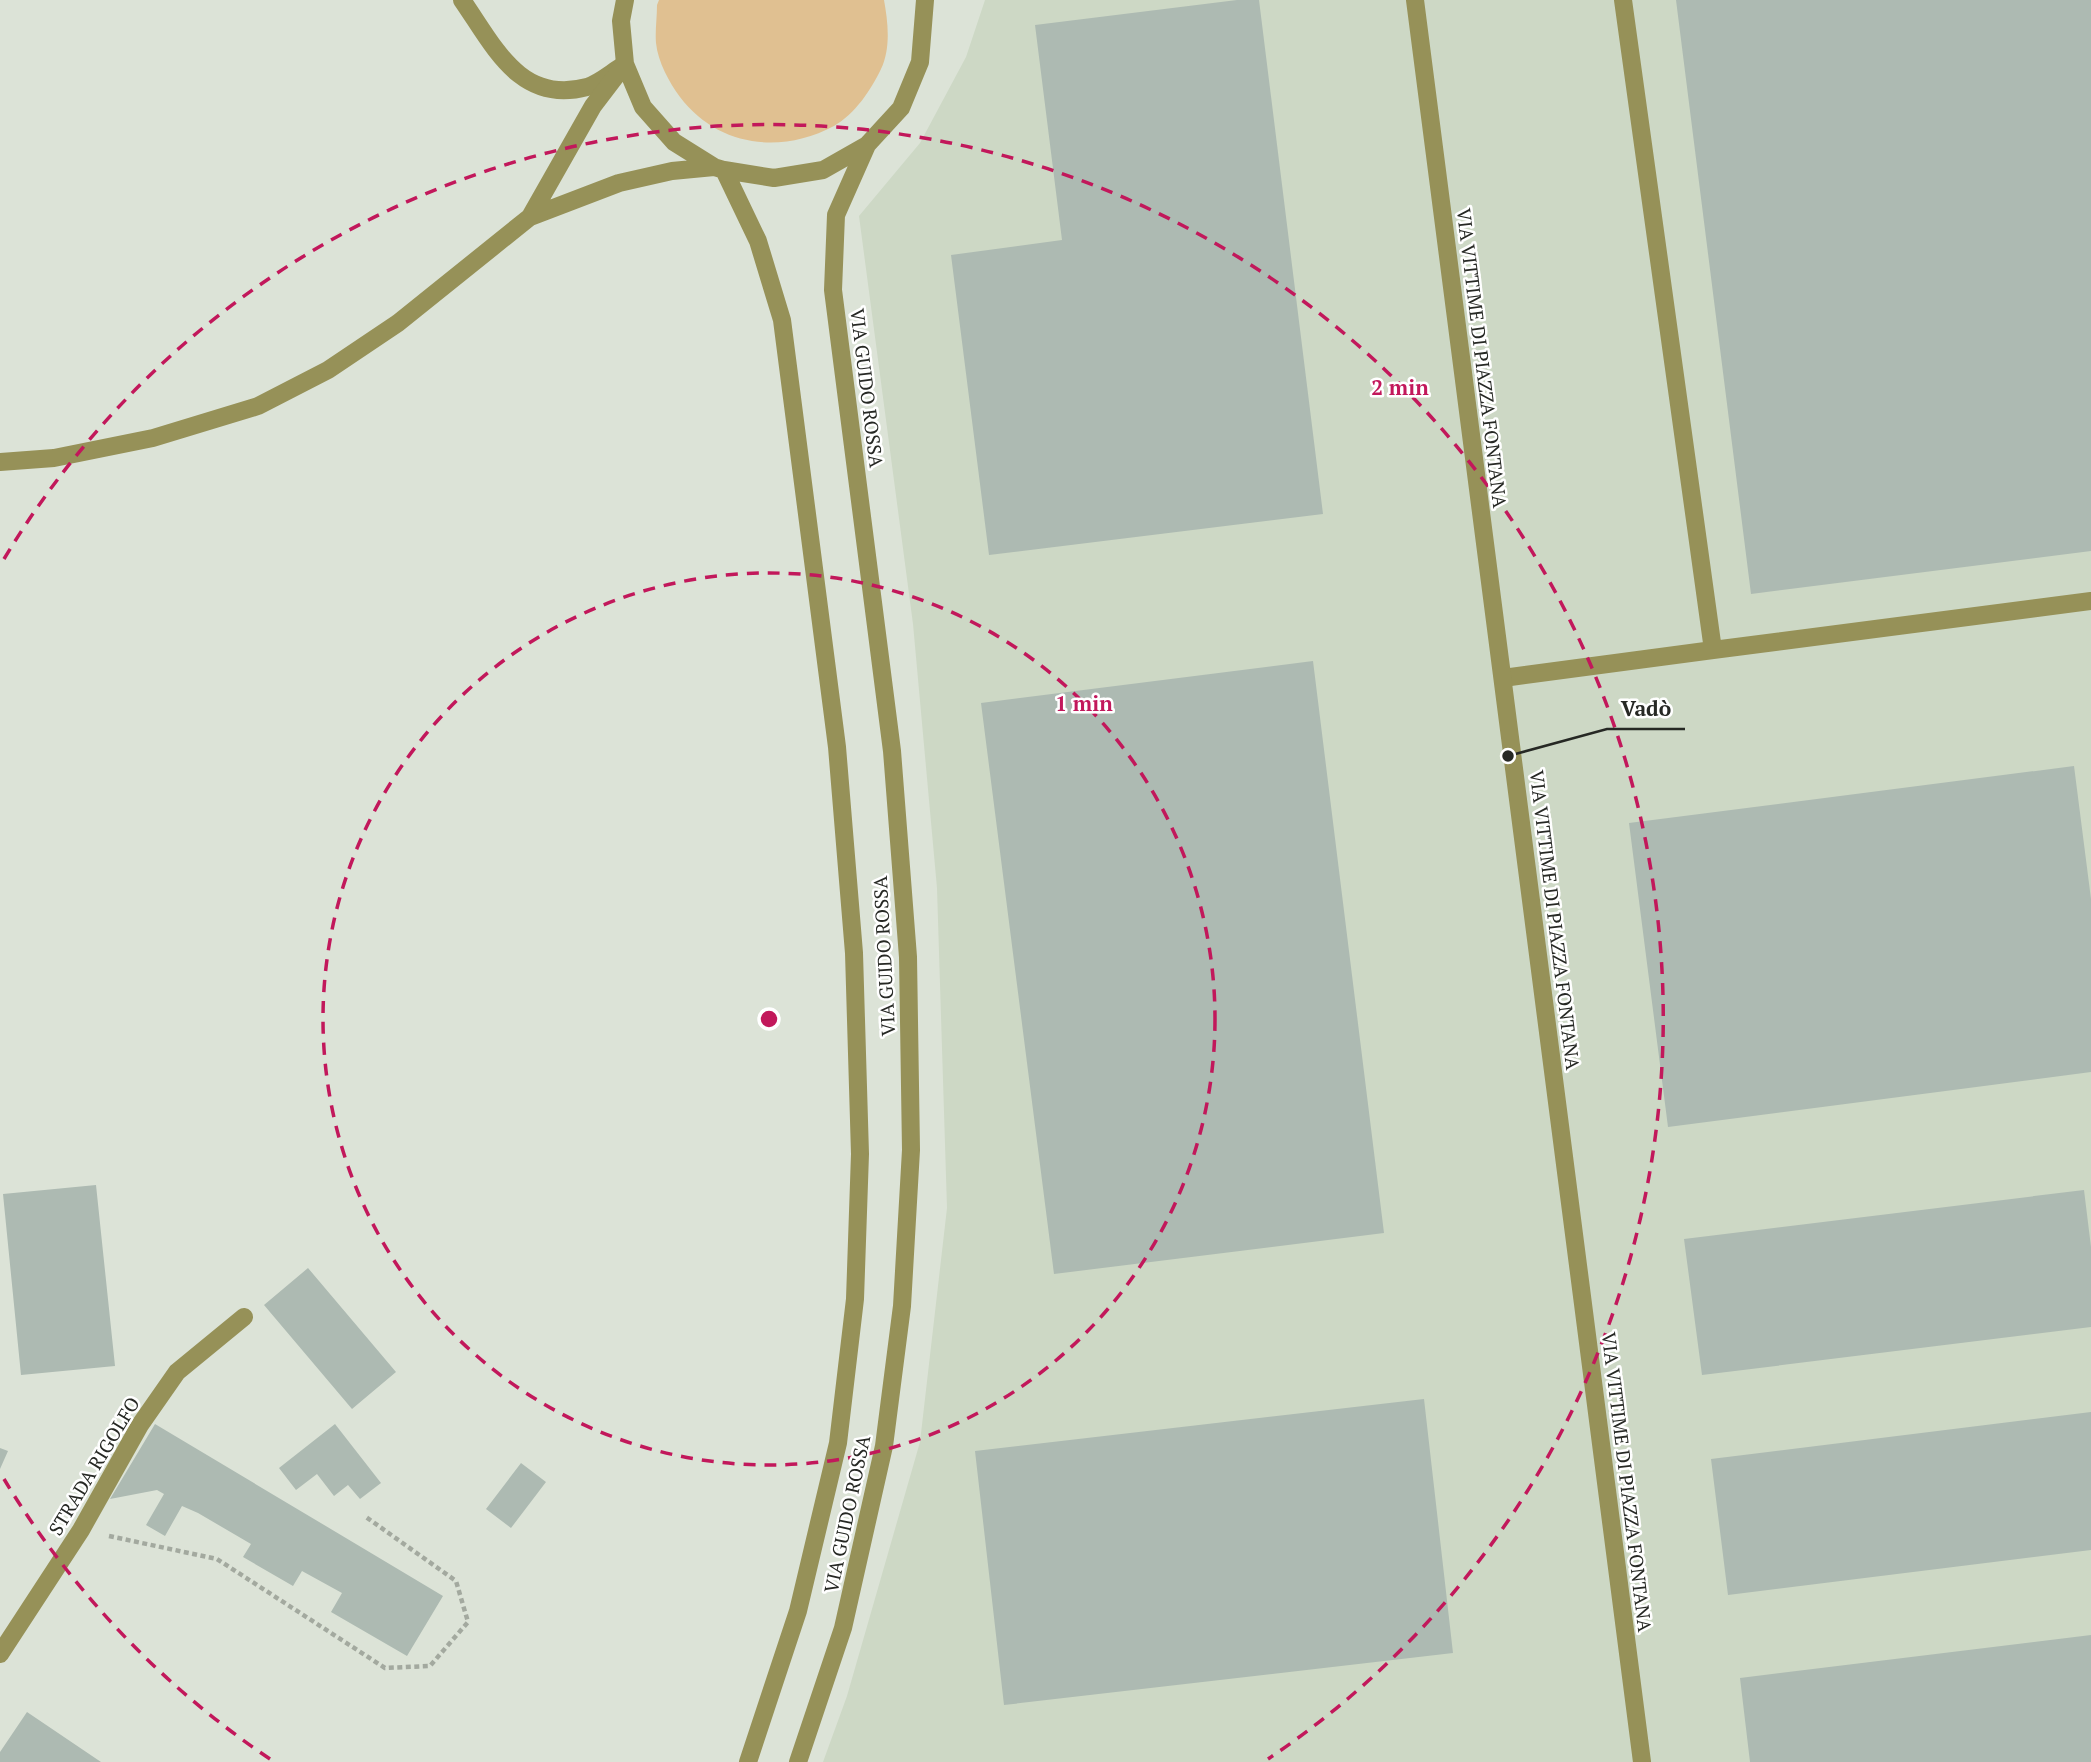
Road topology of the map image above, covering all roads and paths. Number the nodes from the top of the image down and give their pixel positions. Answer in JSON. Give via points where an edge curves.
{"nodes":[{"id":1,"x":462,"y":0,"type":"edge"},
{"id":2,"x":625,"y":0,"type":"edge"},
{"id":3,"x":925,"y":0,"type":"edge"},
{"id":4,"x":1415,"y":0,"type":"edge"},
{"id":5,"x":1623,"y":0,"type":"edge"},
{"id":6,"x":625,"y":64,"type":"junction"},
{"id":7,"x":867,"y":145,"type":"junction"},
{"id":8,"x":719,"y":168,"type":"junction"},
{"id":9,"x":530,"y":217,"type":"junction"},
{"id":10,"x":0,"y":461,"type":"edge"},
{"id":11,"x":2091,"y":601,"type":"edge"},
{"id":12,"x":1713,"y":650,"type":"junction"},
{"id":13,"x":1503,"y":678,"type":"junction"},
{"id":14,"x":244,"y":1317,"type":"dead end"},
{"id":15,"x":366,"y":1517,"type":"dead end"},
{"id":16,"x":80,"y":1530,"type":"junction"},
{"id":17,"x":0,"y":1654,"type":"edge"},
{"id":18,"x":748,"y":1762,"type":"edge"},
{"id":19,"x":799,"y":1762,"type":"edge"},
{"id":20,"x":1642,"y":1762,"type":"edge"}],
"edges":[{"from":1,"to":6,"type":"street","via":[[508,67],[529,82],[556,90],[589,86]]},
{"from":2,"to":6,"type":"street","name":"VIA GUIDO ROSSA","via":[[621,21]]},
{"from":3,"to":7,"type":"street","name":"VIA GUIDO ROSSA","via":[[920,62],[901,108]]},
{"from":4,"to":13,"type":"street","name":"VIA VITTIME DI PIAZZA FONTANA"},
{"from":5,"to":12,"type":"street"},
{"from":6,"to":8,"type":"street","name":"VIA GUIDO ROSSA","via":[[643,107],[674,142]]},
{"from":6,"to":9,"type":"street","via":[[593,106]]},
{"from":7,"to":8,"type":"street","name":"VIA GUIDO ROSSA","via":[[823,170],[774,178]]},
{"from":7,"to":19,"type":"street","name":"VIA GUIDO ROSSA","via":[[836,215],[833,290],[892,751],[908,957],[911,1150],[902,1306],[884,1446],[843,1628]]},
{"from":8,"to":9,"type":"street","via":[[672,171],[619,183]]},
{"from":8,"to":18,"type":"street","name":"VIA GUIDO ROSSA","via":[[758,240],[782,320],[836,747],[854,953],[860,1154],[855,1299],[838,1443],[798,1611]]},
{"from":9,"to":10,"type":"street","via":[[398,323],[328,370],[258,406],[153,438],[54,458]]},
{"from":11,"to":12,"type":"street"},
{"from":12,"to":13,"type":"street"},
{"from":13,"to":20,"type":"street","name":"VIA VITTIME DI PIAZZA FONTANA"},
{"from":14,"to":16,"type":"street","name":"STRADA RIGOLFO","via":[[177,1372],[140,1425]]},
{"from":15,"to":16,"type":"path","via":[[456,1581],[468,1622],[430,1666],[385,1668],[217,1559]]},
{"from":16,"to":17,"type":"street","name":"STRADA RIGOLFO"}]}
